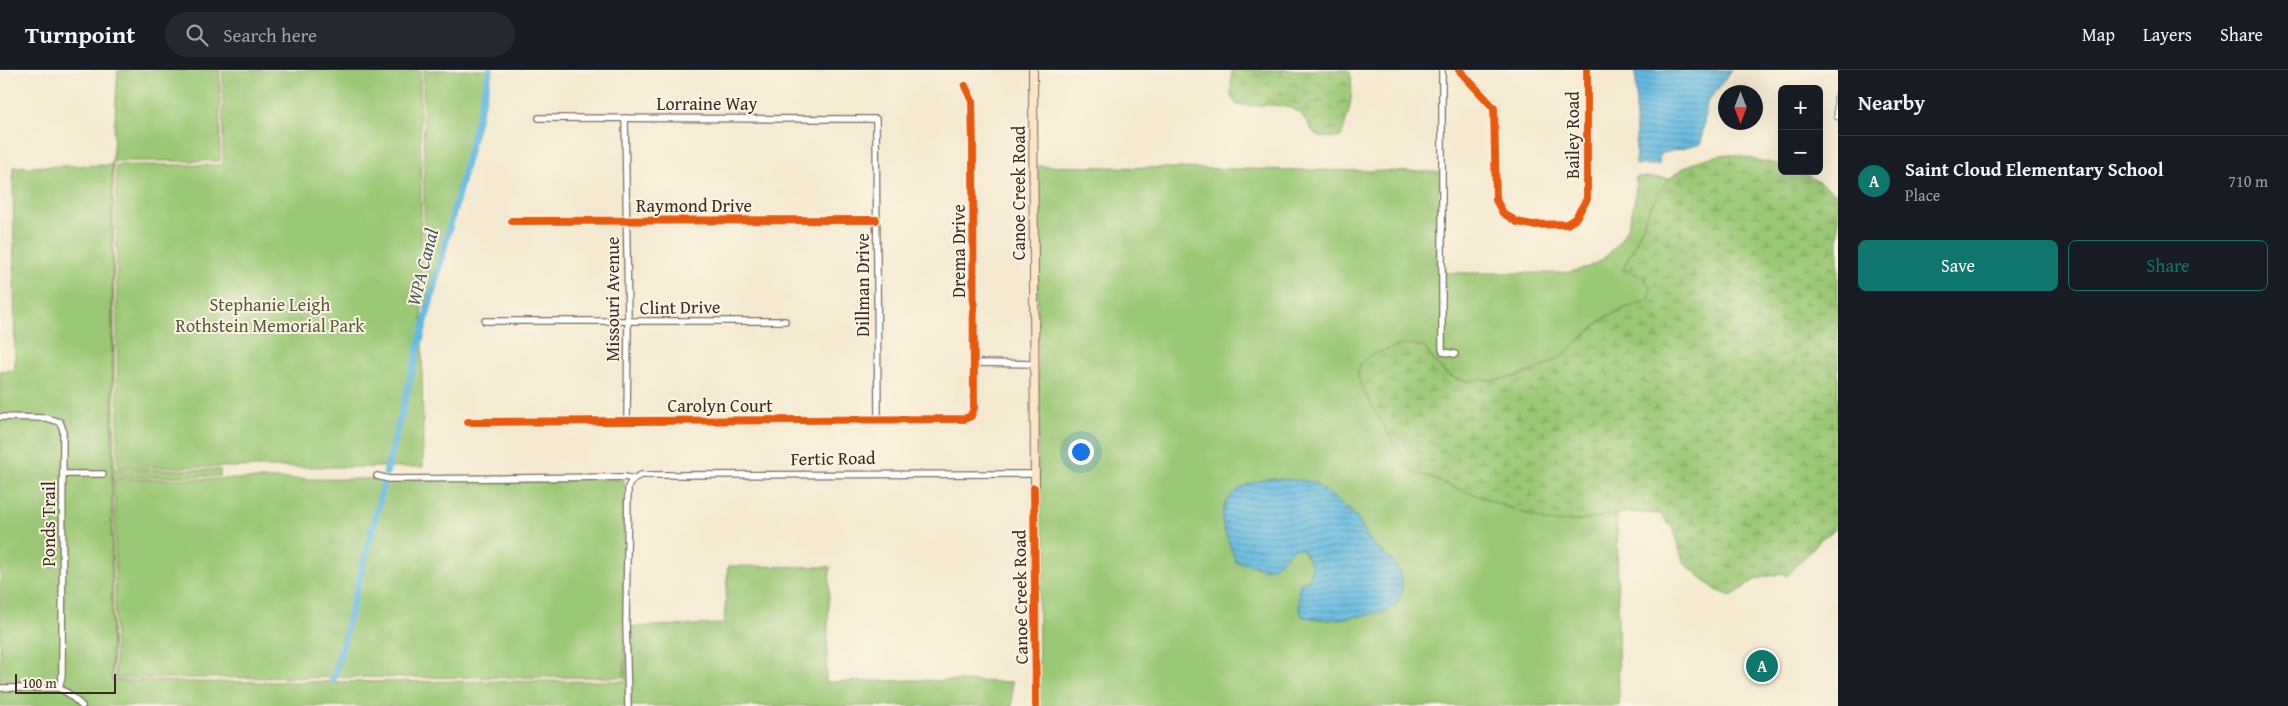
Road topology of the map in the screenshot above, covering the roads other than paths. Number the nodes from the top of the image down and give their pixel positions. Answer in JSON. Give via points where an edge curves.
{"nodes":[{"id":1,"x":1033,"y":70,"type":"edge"},
{"id":2,"x":1442,"y":70,"type":"edge"},
{"id":3,"x":1459,"y":70,"type":"edge"},
{"id":4,"x":1587,"y":70,"type":"edge"},
{"id":5,"x":965,"y":86,"type":"dead end"},
{"id":6,"x":1838,"y":95,"type":"edge"},
{"id":7,"x":1838,"y":116,"type":"edge"},
{"id":8,"x":539,"y":118,"type":"dead end"},
{"id":9,"x":624,"y":118,"type":"junction"},
{"id":10,"x":876,"y":119,"type":"joint"},
{"id":11,"x":627,"y":220,"type":"junction"},
{"id":12,"x":876,"y":220,"type":"junction"},
{"id":13,"x":512,"y":221,"type":"dead end"},
{"id":14,"x":485,"y":321,"type":"dead end"},
{"id":15,"x":785,"y":321,"type":"dead end"},
{"id":16,"x":628,"y":322,"type":"junction"},
{"id":17,"x":1455,"y":354,"type":"dead end"},
{"id":18,"x":974,"y":364,"type":"junction"},
{"id":19,"x":1034,"y":364,"type":"junction"},
{"id":20,"x":971,"y":416,"type":"joint"},
{"id":21,"x":0,"y":418,"type":"edge"},
{"id":22,"x":627,"y":420,"type":"junction"},
{"id":23,"x":878,"y":420,"type":"junction"},
{"id":24,"x":468,"y":422,"type":"dead end"},
{"id":25,"x":63,"y":474,"type":"junction"},
{"id":26,"x":103,"y":474,"type":"dead end"},
{"id":27,"x":1033,"y":474,"type":"junction"},
{"id":28,"x":377,"y":476,"type":"dead end"},
{"id":29,"x":633,"y":479,"type":"junction"},
{"id":30,"x":0,"y":688,"type":"edge"},
{"id":31,"x":59,"y":688,"type":"junction"},
{"id":32,"x":82,"y":706,"type":"edge"},
{"id":33,"x":628,"y":706,"type":"edge"},
{"id":34,"x":1036,"y":706,"type":"edge"}],
"edges":[{"from":1,"to":19,"type":"main road","name":"Canoe Creek Road"},
{"from":2,"to":17,"type":"street","via":[[1442,348],[1443,352]]},
{"from":3,"to":4,"type":"street","name":"Bailey Road","via":[[1494,108],[1496,200],[1503,213],[1532,226],[1567,224],[1576,218],[1587,199]]},
{"from":5,"to":18,"type":"street","name":"Drema Drive","via":[[972,101]]},
{"from":6,"to":7,"type":"street"},
{"from":8,"to":9,"type":"street","name":"Lorraine Way"},
{"from":9,"to":10,"type":"street","name":"Lorraine Way"},
{"from":9,"to":11,"type":"street","name":"Missouri Avenue"},
{"from":10,"to":12,"type":"street","name":"Dillman Drive"},
{"from":11,"to":12,"type":"street","name":"Raymond Drive"},
{"from":11,"to":13,"type":"street","name":"Raymond Drive"},
{"from":11,"to":16,"type":"street","name":"Missouri Avenue"},
{"from":12,"to":23,"type":"street","name":"Dillman Drive"},
{"from":14,"to":16,"type":"street","name":"Clint Drive"},
{"from":15,"to":16,"type":"street","name":"Clint Drive"},
{"from":16,"to":22,"type":"street","name":"Missouri Avenue"},
{"from":18,"to":19,"type":"street"},
{"from":18,"to":20,"type":"street","name":"Drema Drive","via":[[974,408]]},
{"from":19,"to":27,"type":"main road","name":"Canoe Creek Road"},
{"from":20,"to":23,"type":"street","name":"Carolyn Court","via":[[964,419]]},
{"from":21,"to":25,"type":"street","name":"Ponds Trail","via":[[46,418],[60,422],[63,430]]},
{"from":22,"to":23,"type":"street","name":"Carolyn Court"},
{"from":22,"to":24,"type":"street","name":"Carolyn Court"},
{"from":25,"to":26,"type":"street"},
{"from":25,"to":31,"type":"street","name":"Ponds Trail","via":[[62,676]]},
{"from":27,"to":29,"type":"street","name":"Fertic Road","via":[[641,475]]},
{"from":27,"to":34,"type":"main road","name":"Canoe Creek Road"},
{"from":28,"to":29,"type":"street","name":"Fertic Road","via":[[389,479]]},
{"from":29,"to":33,"type":"street","via":[[628,487]]},
{"from":30,"to":31,"type":"street"},
{"from":31,"to":32,"type":"street"}]}
